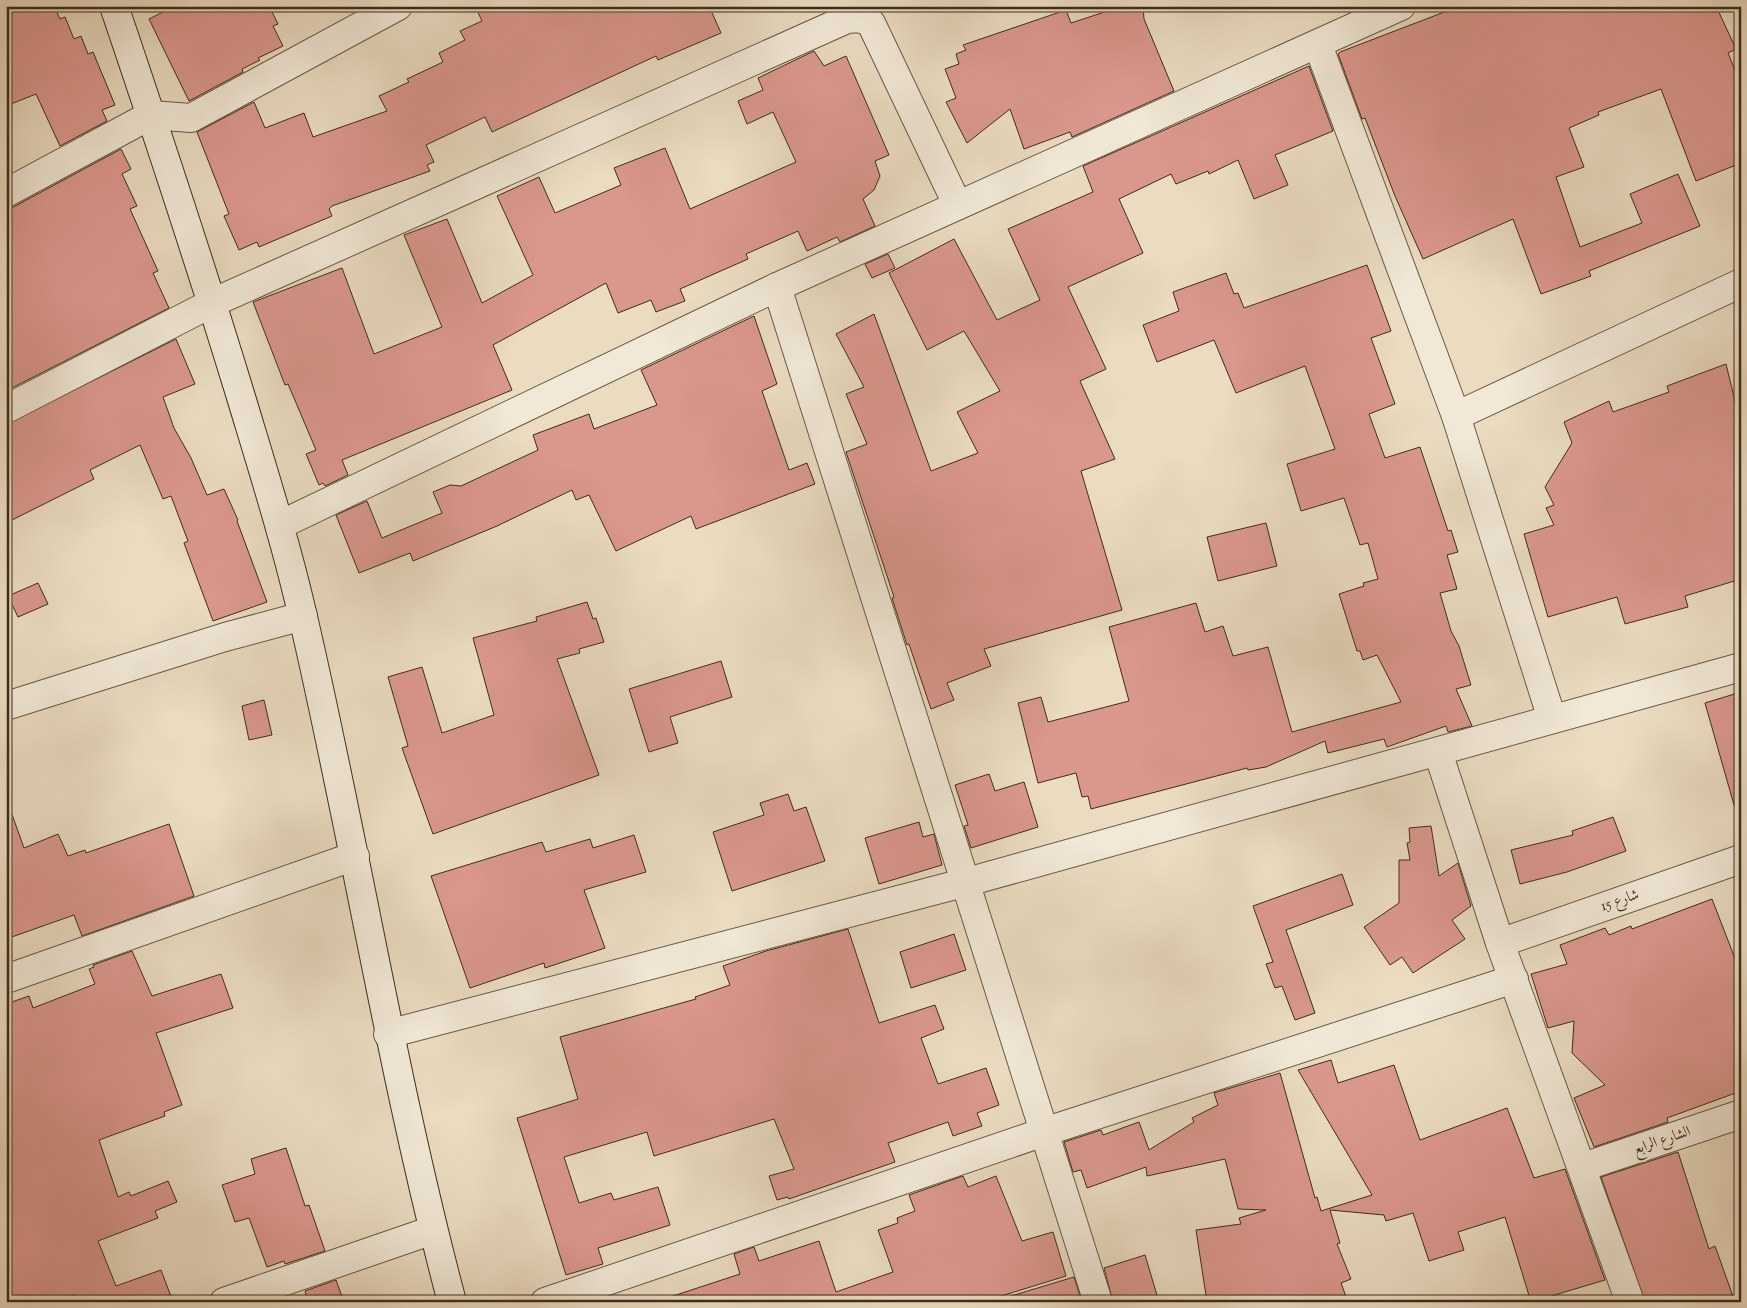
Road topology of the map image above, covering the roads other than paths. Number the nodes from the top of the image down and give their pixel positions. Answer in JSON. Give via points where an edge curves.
{"nodes":[{"id":1,"x":114,"y":6,"type":"edge"},
{"id":2,"x":398,"y":6,"type":"edge"},
{"id":3,"x":1398,"y":7,"type":"edge"},
{"id":4,"x":1318,"y":45,"type":"junction"},
{"id":5,"x":151,"y":115,"type":"junction"},
{"id":6,"x":6,"y":192,"type":"edge"},
{"id":7,"x":957,"y":204,"type":"junction"},
{"id":8,"x":1741,"y":283,"type":"edge"},
{"id":9,"x":777,"y":287,"type":"junction"},
{"id":10,"x":212,"y":302,"type":"junction"},
{"id":11,"x":6,"y":409,"type":"edge"},
{"id":12,"x":1456,"y":416,"type":"junction"},
{"id":13,"x":280,"y":525,"type":"junction"},
{"id":14,"x":303,"y":616,"type":"junction"},
{"id":15,"x":1741,"y":667,"type":"edge"},
{"id":16,"x":6,"y":706,"type":"edge"},
{"id":17,"x":1552,"y":719,"type":"junction"},
{"id":18,"x":1438,"y":752,"type":"junction"},
{"id":19,"x":355,"y":856,"type":"junction"},
{"id":20,"x":1741,"y":860,"type":"edge"},
{"id":21,"x":967,"y":882,"type":"junction"},
{"id":22,"x":1500,"y":943,"type":"junction"},
{"id":23,"x":6,"y":979,"type":"edge"},
{"id":24,"x":1514,"y":979,"type":"junction"},
{"id":25,"x":388,"y":1034,"type":"junction"},
{"id":26,"x":1741,"y":1114,"type":"edge"},
{"id":27,"x":1044,"y":1132,"type":"junction"},
{"id":28,"x":1583,"y":1167,"type":"junction"},
{"id":29,"x":433,"y":1230,"type":"junction"},
{"id":30,"x":224,"y":1302,"type":"edge"},
{"id":31,"x":452,"y":1302,"type":"edge"},
{"id":32,"x":545,"y":1302,"type":"edge"},
{"id":33,"x":1098,"y":1302,"type":"edge"},
{"id":34,"x":1630,"y":1302,"type":"edge"}],
"edges":[{"from":1,"to":5,"type":"street"},
{"from":2,"to":5,"type":"street","via":[[191,118]]},
{"from":3,"to":4,"type":"street"},
{"from":4,"to":7,"type":"street"},
{"from":4,"to":12,"type":"street"},
{"from":5,"to":6,"type":"street"},
{"from":5,"to":10,"type":"street"},
{"from":7,"to":9,"type":"street"},
{"from":7,"to":10,"type":"street","via":[[871,24],[860,18],[847,19]]},
{"from":8,"to":12,"type":"street"},
{"from":9,"to":13,"type":"street"},
{"from":9,"to":21,"type":"street"},
{"from":10,"to":11,"type":"street"},
{"from":10,"to":13,"type":"street"},
{"from":12,"to":17,"type":"street"},
{"from":13,"to":14,"type":"street"},
{"from":14,"to":16,"type":"street","via":[[225,637]]},
{"from":14,"to":19,"type":"street"},
{"from":15,"to":17,"type":"street"},
{"from":17,"to":18,"type":"street"},
{"from":18,"to":21,"type":"street"},
{"from":18,"to":22,"type":"street"},
{"from":19,"to":23,"type":"street"},
{"from":19,"to":25,"type":"street"},
{"from":20,"to":22,"type":"street","name":"شارع 15"},
{"from":21,"to":25,"type":"street"},
{"from":21,"to":27,"type":"street"},
{"from":22,"to":24,"type":"street"},
{"from":24,"to":27,"type":"street"},
{"from":24,"to":28,"type":"street"},
{"from":25,"to":29,"type":"street"},
{"from":26,"to":28,"type":"street","name":"الشارع الرابع"},
{"from":27,"to":32,"type":"street"},
{"from":27,"to":33,"type":"street"},
{"from":28,"to":34,"type":"street"},
{"from":29,"to":30,"type":"street"},
{"from":29,"to":31,"type":"street"}]}
